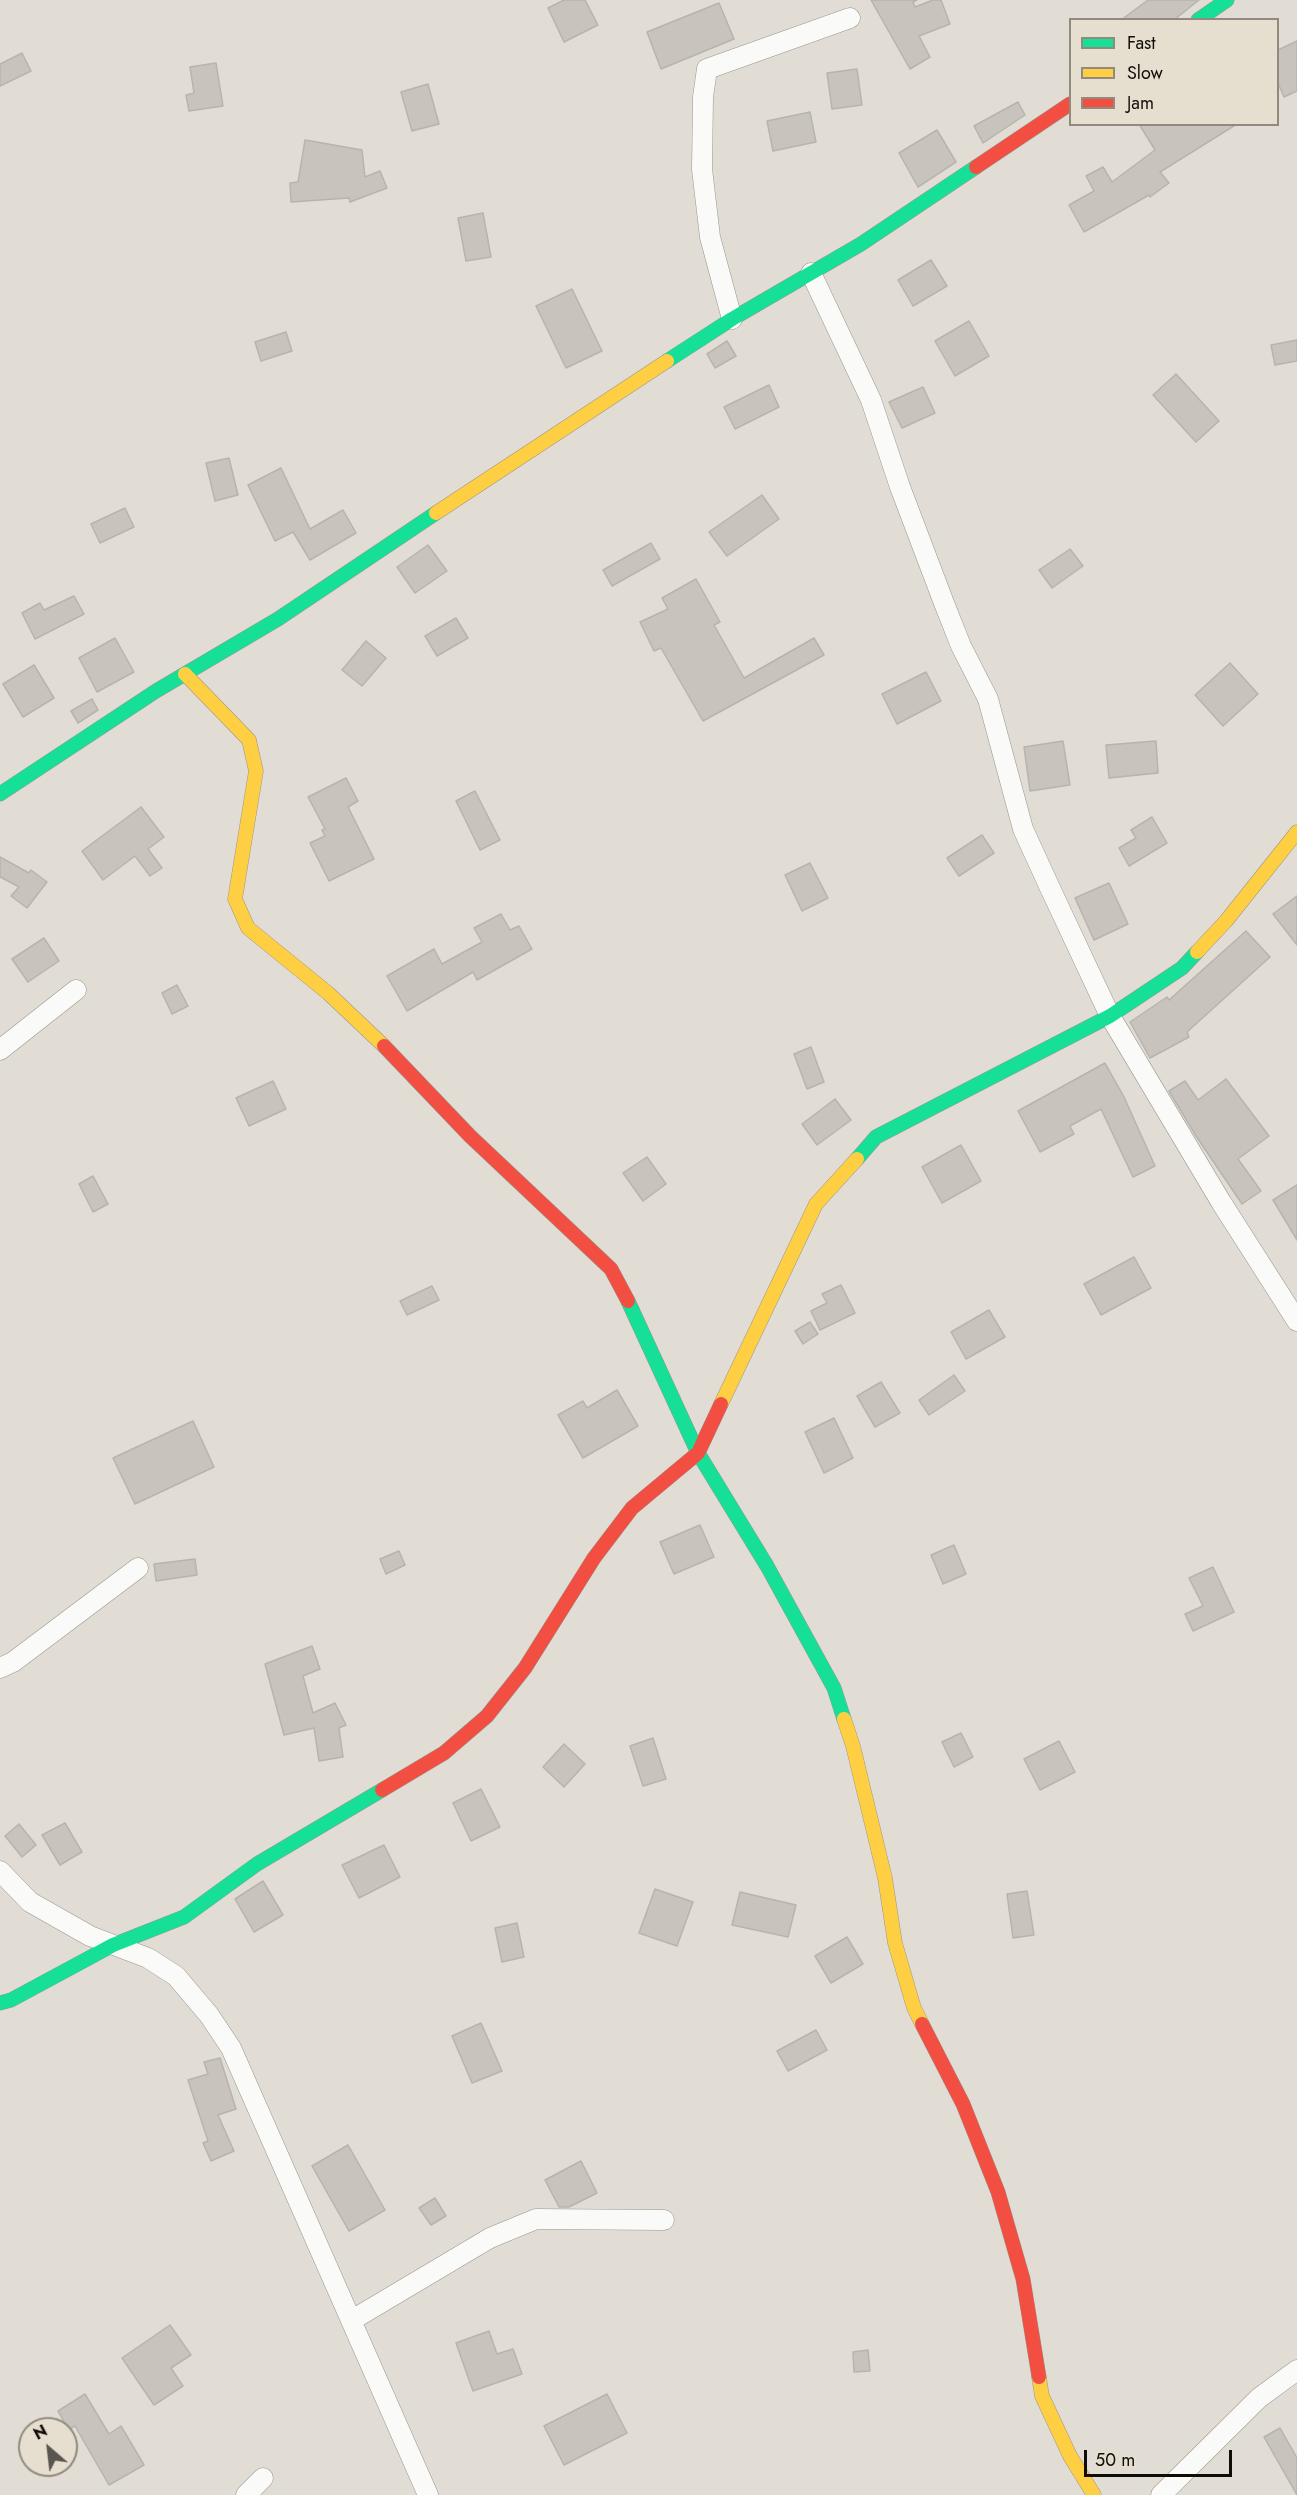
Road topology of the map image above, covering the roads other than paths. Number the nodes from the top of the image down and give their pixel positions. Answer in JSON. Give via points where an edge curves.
{"nodes":[{"id":1,"x":1227,"y":0,"type":"edge"},
{"id":2,"x":850,"y":18,"type":"dead end"},
{"id":3,"x":1201,"y":18,"type":"edge"},
{"id":4,"x":1069,"y":105,"type":"edge"},
{"id":5,"x":811,"y":273,"type":"junction"},
{"id":6,"x":732,"y":320,"type":"junction"},
{"id":7,"x":185,"y":674,"type":"junction"},
{"id":8,"x":0,"y":794,"type":"edge"},
{"id":9,"x":1297,"y":832,"type":"edge"},
{"id":10,"x":76,"y":990,"type":"dead end"},
{"id":11,"x":1110,"y":1016,"type":"junction"},
{"id":12,"x":0,"y":1050,"type":"edge"},
{"id":13,"x":1297,"y":1321,"type":"edge"},
{"id":14,"x":698,"y":1453,"type":"junction"},
{"id":15,"x":138,"y":1568,"type":"dead end"},
{"id":16,"x":0,"y":1668,"type":"edge"},
{"id":17,"x":0,"y":1871,"type":"edge"},
{"id":18,"x":113,"y":1945,"type":"junction"},
{"id":19,"x":0,"y":2003,"type":"edge"},
{"id":20,"x":664,"y":2220,"type":"dead end"},
{"id":21,"x":352,"y":2319,"type":"junction"},
{"id":22,"x":1297,"y":2370,"type":"edge"},
{"id":23,"x":263,"y":2478,"type":"dead end"},
{"id":24,"x":246,"y":2495,"type":"edge"},
{"id":25,"x":428,"y":2495,"type":"edge"},
{"id":26,"x":1094,"y":2495,"type":"edge"},
{"id":27,"x":1161,"y":2495,"type":"edge"}],
"edges":[{"from":1,"to":3,"type":"street"},
{"from":2,"to":6,"type":"street","via":[[707,69],[702,169],[710,237]]},
{"from":4,"to":5,"type":"street"},
{"from":5,"to":6,"type":"street"},
{"from":5,"to":11,"type":"street","via":[[871,400],[944,603],[988,699],[1023,829]]},
{"from":6,"to":7,"type":"street","via":[[579,417],[278,620]]},
{"from":7,"to":8,"type":"street"},
{"from":7,"to":14,"type":"street","via":[[249,740],[256,771],[236,899],[248,928],[328,993],[470,1136],[611,1269]]},
{"from":9,"to":11,"type":"street","via":[[1203,949],[1182,968]]},
{"from":10,"to":12,"type":"street"},
{"from":11,"to":13,"type":"street"},
{"from":11,"to":14,"type":"street","via":[[876,1137],[816,1204]]},
{"from":14,"to":18,"type":"street","via":[[632,1508],[594,1558],[525,1668],[487,1716],[444,1753],[257,1864],[184,1917]]},
{"from":14,"to":26,"type":"street","via":[[767,1566],[834,1688],[853,1746],[885,1878],[895,1943],[914,2008],[963,2104],[998,2192],[1023,2279],[1041,2396]]},
{"from":15,"to":16,"type":"street"},
{"from":17,"to":18,"type":"street","via":[[30,1902]]},
{"from":18,"to":19,"type":"street"},
{"from":18,"to":21,"type":"street","via":[[148,1958],[176,1976],[231,2048]]},
{"from":20,"to":21,"type":"street","via":[[537,2219],[490,2238]]},
{"from":21,"to":25,"type":"street"},
{"from":22,"to":27,"type":"street","via":[[1259,2398]]},
{"from":23,"to":24,"type":"street"}]}
